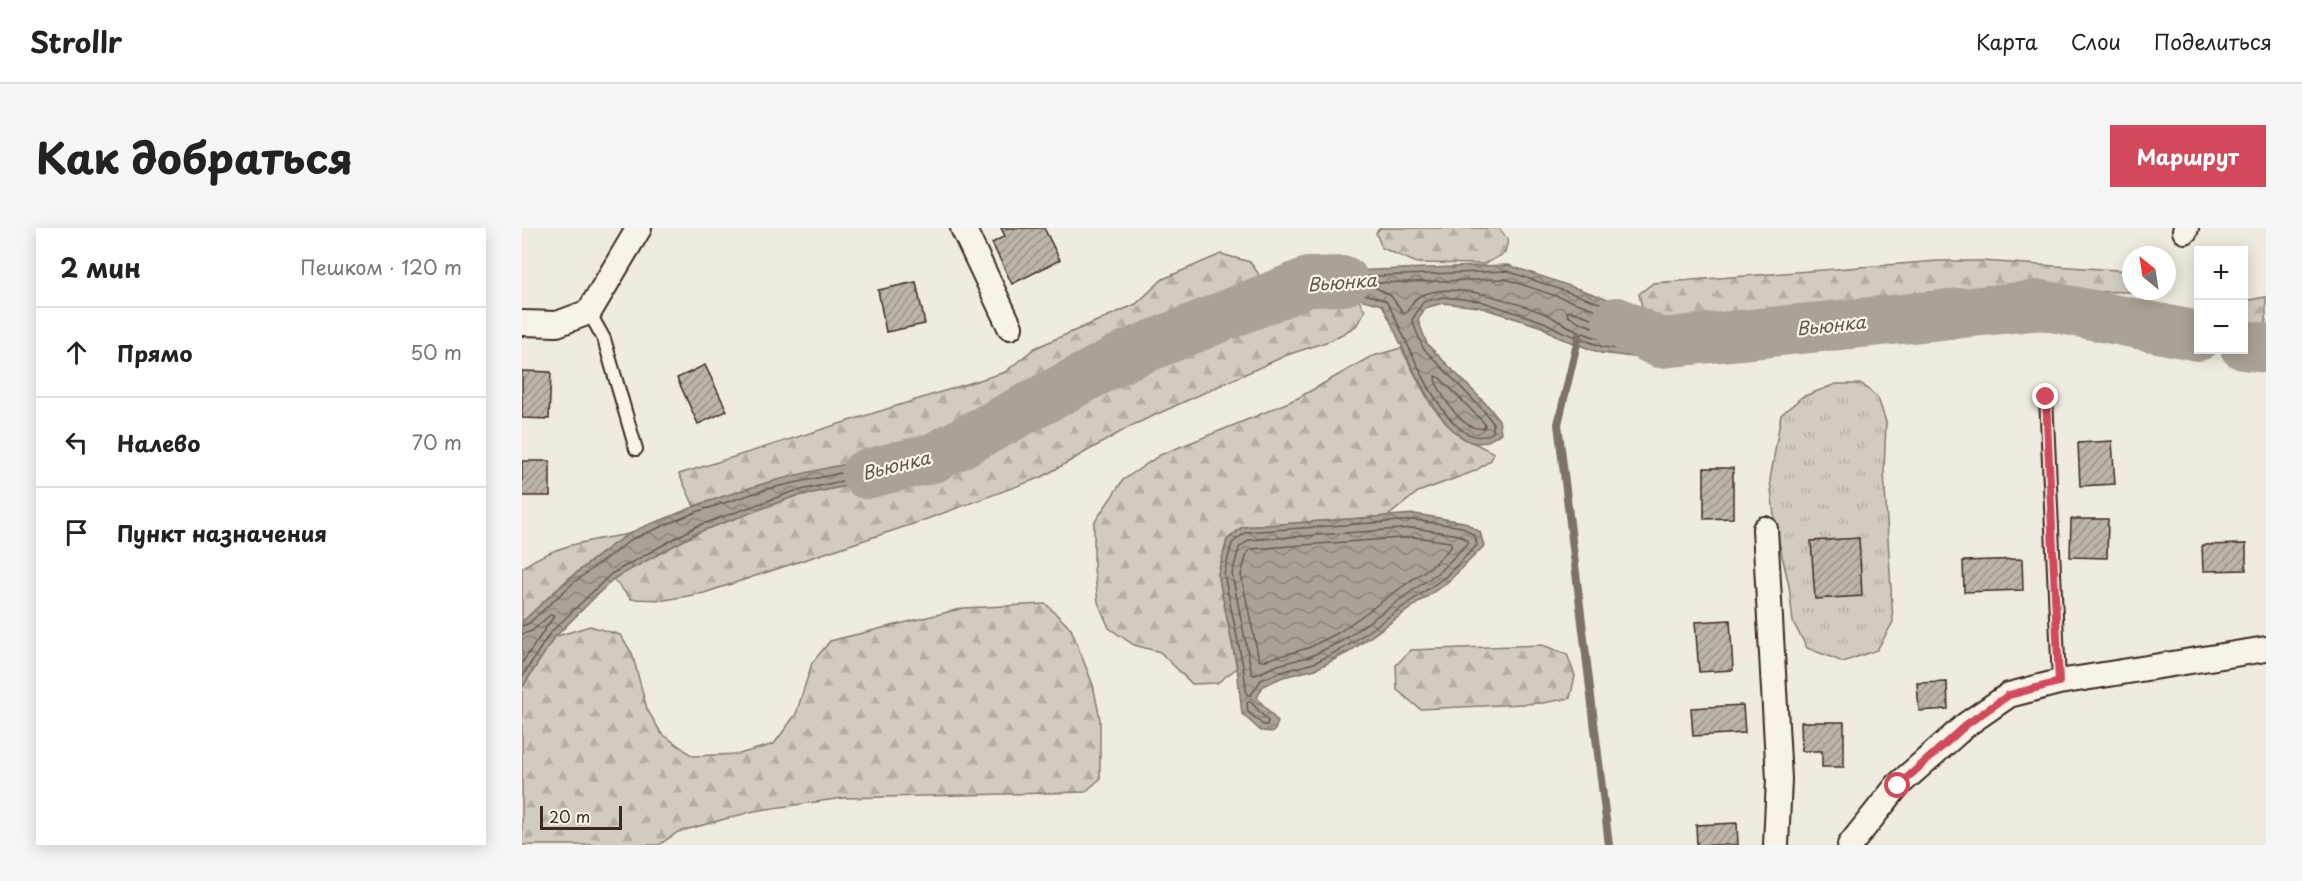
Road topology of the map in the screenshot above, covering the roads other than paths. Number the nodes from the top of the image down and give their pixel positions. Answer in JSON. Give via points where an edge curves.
{"nodes":[{"id":1,"x":639,"y":228,"type":"edge"},
{"id":2,"x":963,"y":228,"type":"edge"},
{"id":3,"x":589,"y":312,"type":"junction"},
{"id":4,"x":522,"y":323,"type":"edge"},
{"id":5,"x":1010,"y":327,"type":"dead end"},
{"id":6,"x":2046,"y":397,"type":"dead end"},
{"id":7,"x":636,"y":449,"type":"dead end"},
{"id":8,"x":1765,"y":529,"type":"dead end"},
{"id":9,"x":2266,"y":649,"type":"edge"},
{"id":10,"x":2059,"y":682,"type":"junction"},
{"id":11,"x":1776,"y":845,"type":"edge"},
{"id":12,"x":1850,"y":845,"type":"edge"}],
"edges":[{"from":1,"to":3,"type":"street"},
{"from":2,"to":5,"type":"street"},
{"from":3,"to":4,"type":"street","via":[[557,324]]},
{"from":3,"to":7,"type":"lane","via":[[604,339]]},
{"from":6,"to":10,"type":"lane"},
{"from":8,"to":11,"type":"street","via":[[1779,779]]},
{"from":9,"to":10,"type":"street"},
{"from":10,"to":12,"type":"street","via":[[2009,695],[1967,724],[1898,786]]}]}
